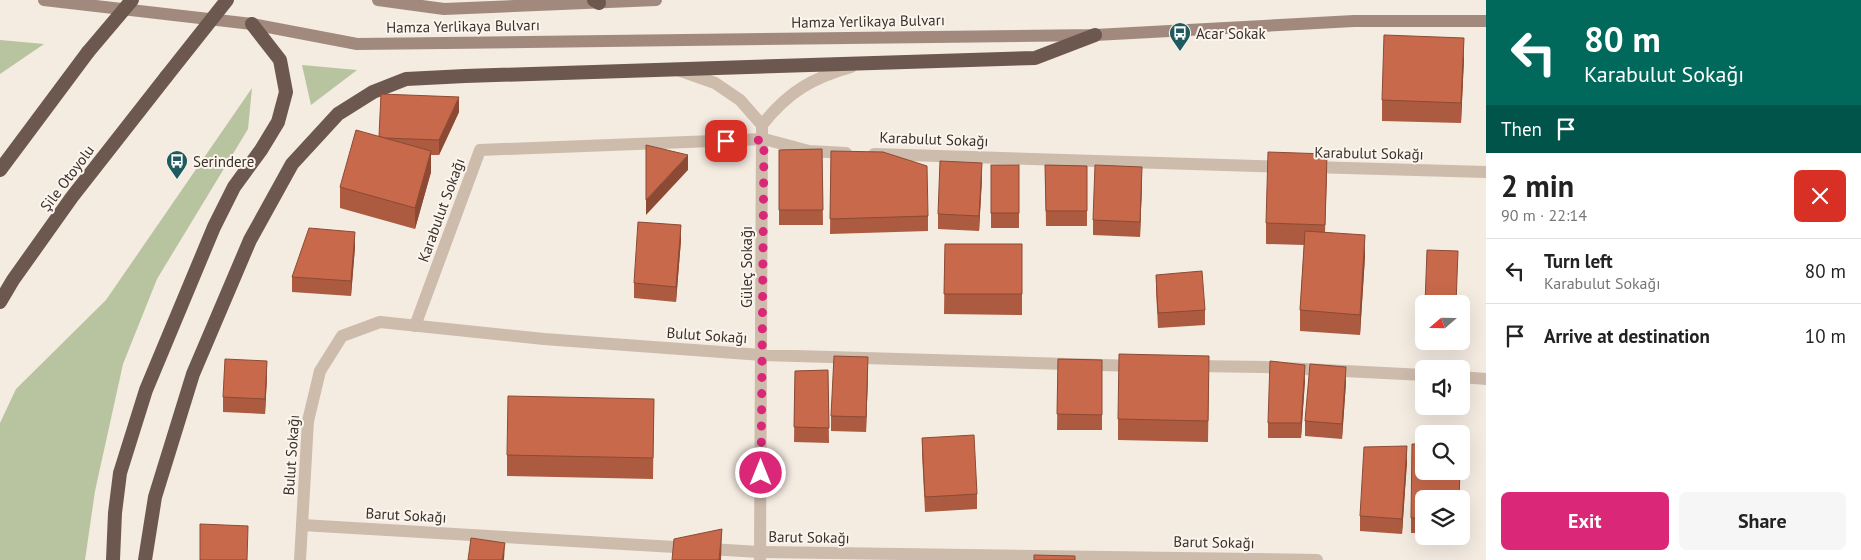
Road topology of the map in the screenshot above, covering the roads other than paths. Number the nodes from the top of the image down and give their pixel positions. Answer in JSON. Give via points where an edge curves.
{"nodes":[{"id":1,"x":44,"y":0,"type":"edge"},
{"id":2,"x":132,"y":0,"type":"edge"},
{"id":3,"x":227,"y":0,"type":"edge"},
{"id":4,"x":378,"y":0,"type":"edge"},
{"id":5,"x":656,"y":0,"type":"edge"},
{"id":6,"x":597,"y":1,"type":"edge"},
{"id":7,"x":1486,"y":21,"type":"edge"},
{"id":8,"x":252,"y":24,"type":"junction"},
{"id":9,"x":1095,"y":35,"type":"junction"},
{"id":10,"x":863,"y":63,"type":"junction"},
{"id":11,"x":675,"y":69,"type":"junction"},
{"id":12,"x":762,"y":125,"type":"junction"},
{"id":13,"x":764,"y":140,"type":"junction"},
{"id":14,"x":0,"y":170,"type":"edge"},
{"id":15,"x":1486,"y":172,"type":"edge"},
{"id":16,"x":0,"y":302,"type":"edge"},
{"id":17,"x":415,"y":326,"type":"junction"},
{"id":18,"x":762,"y":355,"type":"junction"},
{"id":19,"x":1147,"y":366,"type":"edge"},
{"id":20,"x":1186,"y":366,"type":"edge"},
{"id":21,"x":1415,"y":375,"type":"edge"},
{"id":22,"x":1470,"y":378,"type":"edge"},
{"id":23,"x":1486,"y":379,"type":"edge"},
{"id":24,"x":302,"y":525,"type":"junction"},
{"id":25,"x":760,"y":556,"type":"edge"},
{"id":26,"x":113,"y":560,"type":"edge"},
{"id":27,"x":145,"y":560,"type":"edge"},
{"id":28,"x":300,"y":560,"type":"edge"},
{"id":29,"x":1317,"y":560,"type":"edge"}],
"edges":[{"from":1,"to":8,"type":"main road","name":"Hamza Yerlikaya Bulvarı"},
{"from":2,"to":14,"type":"highway","bridge":true,"via":[[88,52]]},
{"from":3,"to":16,"type":"highway","name":"Şile Otoyolu","bridge":true,"via":[[72,197]]},
{"from":4,"to":6,"type":"main road","name":"Hamza Yerlikaya Bulvarı","via":[[444,9]]},
{"from":5,"to":6,"type":"main road","name":"Hamza Yerlikaya Bulvarı"},
{"from":7,"to":9,"type":"main road","name":"Hamza Yerlikaya Bulvarı","via":[[1354,21]]},
{"from":8,"to":9,"type":"main road","name":"Hamza Yerlikaya Bulvarı","via":[[358,44]]},
{"from":8,"to":26,"type":"highway","via":[[280,60],[286,92],[278,122],[262,150],[234,186],[214,227],[146,390],[120,473]]},
{"from":9,"to":10,"type":"highway","via":[[1035,58]]},
{"from":10,"to":11,"type":"highway"},
{"from":10,"to":12,"type":"street","via":[[828,73],[796,90],[776,107]]},
{"from":11,"to":12,"type":"street","via":[[715,83],[740,100]]},
{"from":11,"to":27,"type":"highway","via":[[406,79],[373,92],[338,114],[292,164],[250,240],[222,304],[193,374],[165,460],[155,497]]},
{"from":12,"to":13,"type":"street","name":"Güleç Sokağı"},
{"from":13,"to":15,"type":"street","name":"Karabulut Sokağı","via":[[809,151]]},
{"from":13,"to":17,"type":"street","name":"Karabulut Sokağı","via":[[480,150]]},
{"from":13,"to":18,"type":"street","name":"Güleç Sokağı"},
{"from":17,"to":18,"type":"street","name":"Bulut Sokağı"},
{"from":17,"to":24,"type":"street","name":"Bulut Sokağı","via":[[380,322],[342,336],[320,371],[308,421]]},
{"from":18,"to":19,"type":"street","name":"Bulut Sokağı"},
{"from":18,"to":25,"type":"street","name":"Güleç Sokağı"},
{"from":20,"to":21,"type":"street"},
{"from":22,"to":23,"type":"street"},
{"from":24,"to":25,"type":"street","name":"Barut Sokağı"},
{"from":24,"to":28,"type":"street","name":"Bulut Sokağı"},
{"from":25,"to":29,"type":"street","name":"Barut Sokağı"}]}
